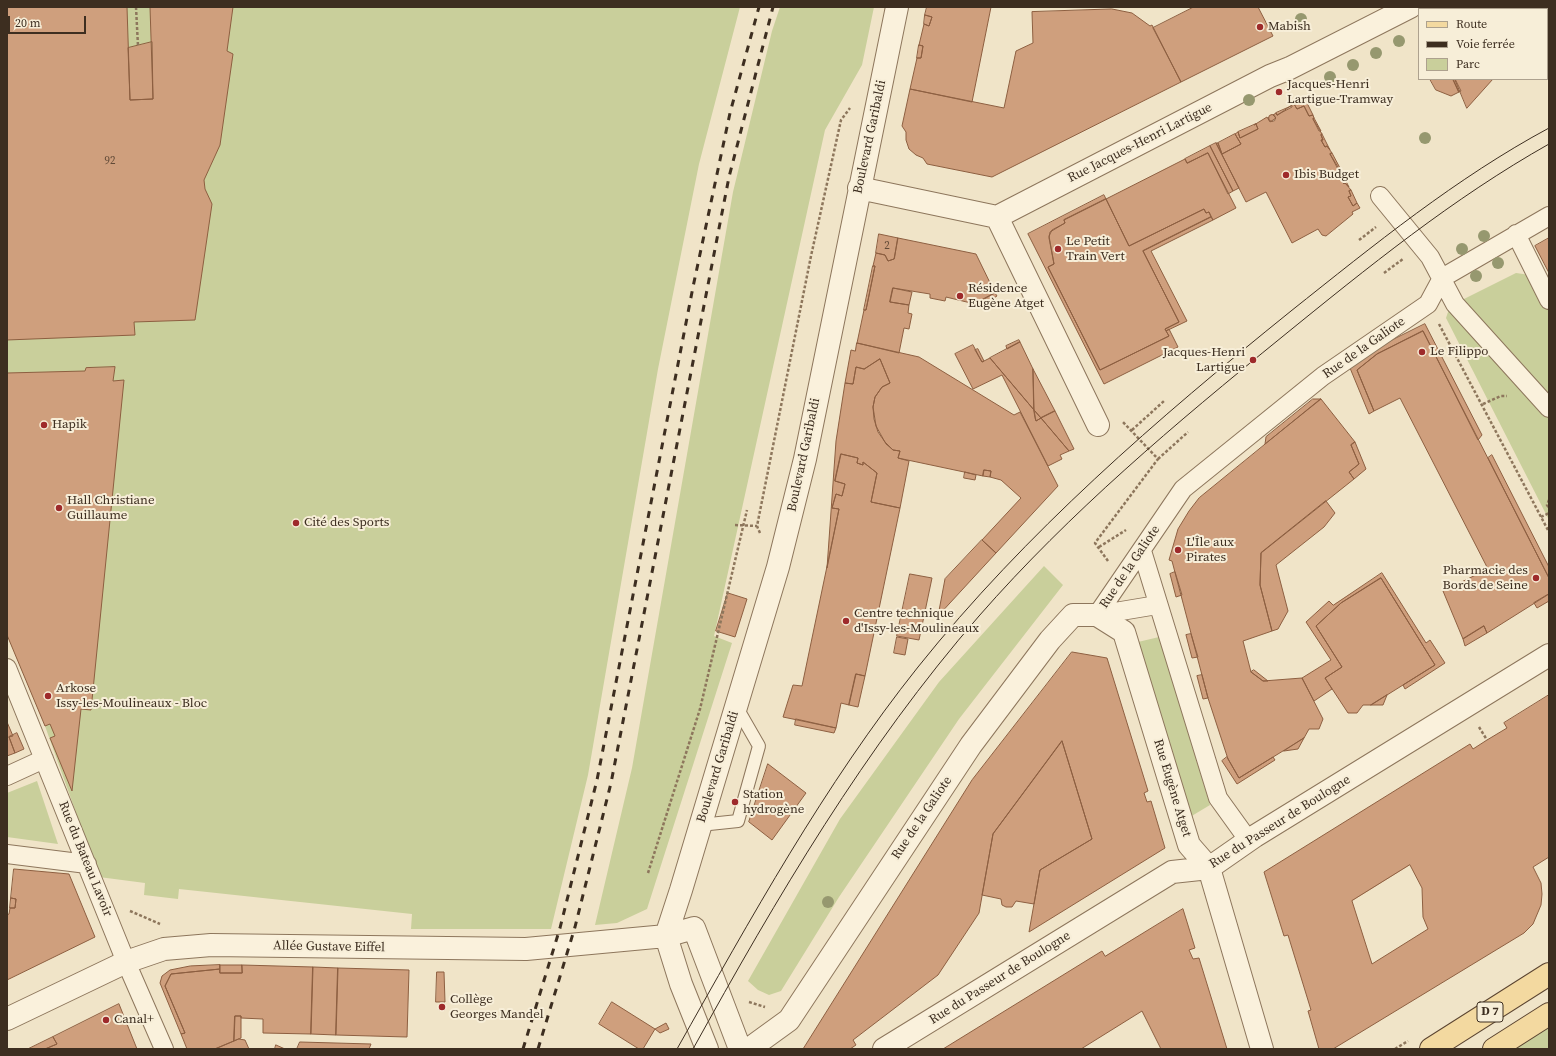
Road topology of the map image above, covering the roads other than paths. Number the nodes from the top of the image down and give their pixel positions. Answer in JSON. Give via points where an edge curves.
{"nodes":[{"id":1,"x":897,"y":7,"type":"edge"},
{"id":2,"x":1410,"y":7,"type":"edge"},
{"id":3,"x":859,"y":188,"type":"junction"},
{"id":4,"x":1380,"y":196,"type":"dead end"},
{"id":5,"x":1549,"y":216,"type":"edge"},
{"id":6,"x":997,"y":217,"type":"junction"},
{"id":7,"x":1516,"y":234,"type":"junction"},
{"id":8,"x":1442,"y":278,"type":"junction"},
{"id":9,"x":1549,"y":300,"type":"edge"},
{"id":10,"x":1549,"y":408,"type":"edge"},
{"id":11,"x":1098,"y":425,"type":"dead end"},
{"id":12,"x":1142,"y":551,"type":"junction"},
{"id":13,"x":1157,"y":605,"type":"junction"},
{"id":14,"x":1097,"y":615,"type":"junction"},
{"id":15,"x":1549,"y":655,"type":"edge"},
{"id":16,"x":7,"y":668,"type":"edge"},
{"id":17,"x":736,"y":706,"type":"junction"},
{"id":18,"x":44,"y":759,"type":"junction"},
{"id":19,"x":7,"y":776,"type":"edge"},
{"id":20,"x":700,"y":825,"type":"junction"},
{"id":21,"x":1249,"y":841,"type":"junction"},
{"id":22,"x":7,"y":854,"type":"edge"},
{"id":23,"x":87,"y":864,"type":"junction"},
{"id":24,"x":1209,"y":868,"type":"junction"},
{"id":25,"x":680,"y":894,"type":"junction"},
{"id":26,"x":694,"y":928,"type":"junction"},
{"id":27,"x":666,"y":936,"type":"junction"},
{"id":28,"x":126,"y":962,"type":"junction"},
{"id":29,"x":1549,"y":974,"type":"edge"},
{"id":30,"x":1549,"y":1014,"type":"edge"},
{"id":31,"x":7,"y":1019,"type":"edge"},
{"id":32,"x":164,"y":1049,"type":"edge"},
{"id":33,"x":707,"y":1049,"type":"edge"},
{"id":34,"x":740,"y":1049,"type":"edge"},
{"id":35,"x":749,"y":1049,"type":"edge"},
{"id":36,"x":884,"y":1049,"type":"edge"},
{"id":37,"x":1262,"y":1049,"type":"edge"},
{"id":38,"x":1431,"y":1049,"type":"edge"},
{"id":39,"x":1494,"y":1049,"type":"edge"}],
"edges":[{"from":1,"to":3,"type":"street","name":"Boulevard Garibaldi"},
{"from":2,"to":6,"type":"street","name":"Rue Jacques-Henri Lartigue"},
{"from":3,"to":6,"type":"street"},
{"from":3,"to":17,"type":"street","name":"Boulevard Garibaldi","via":[[805,459],[778,567]]},
{"from":4,"to":8,"type":"street","via":[[1430,257]]},
{"from":5,"to":7,"type":"street"},
{"from":6,"to":11,"type":"street"},
{"from":7,"to":8,"type":"street"},
{"from":7,"to":9,"type":"street"},
{"from":8,"to":10,"type":"street","via":[[1455,304]]},
{"from":8,"to":12,"type":"street","name":"Rue de la Galiote","via":[[1428,304],[1323,376],[1183,489]]},
{"from":12,"to":13,"type":"street"},
{"from":12,"to":14,"type":"street","name":"Rue de la Galiote"},
{"from":13,"to":14,"type":"street"},
{"from":13,"to":21,"type":"street","via":[[1218,798]]},
{"from":14,"to":24,"type":"street","name":"Rue Eugène Atget","via":[[1124,632],[1189,845]]},
{"from":14,"to":35,"type":"street","name":"Rue de la Galiote","via":[[1073,615],[1050,640],[971,745],[789,1020]]},
{"from":15,"to":21,"type":"street","name":"Rue du Passeur de Boulogne"},
{"from":16,"to":18,"type":"street","name":"Rue du Bateau Lavoir"},
{"from":17,"to":20,"type":"street","name":"Boulevard Garibaldi"},
{"from":17,"to":20,"type":"lane","via":[[759,746],[738,821]]},
{"from":18,"to":19,"type":"street"},
{"from":18,"to":23,"type":"street","name":"Rue du Bateau Lavoir"},
{"from":20,"to":25,"type":"street","name":"Boulevard Garibaldi"},
{"from":21,"to":24,"type":"street","name":"Rue du Passeur de Boulogne"},
{"from":22,"to":23,"type":"street"},
{"from":23,"to":28,"type":"street","name":"Rue du Bateau Lavoir"},
{"from":24,"to":36,"type":"street","name":"Rue du Passeur de Boulogne","via":[[1172,872]]},
{"from":24,"to":37,"type":"street","name":"Rue Eugène Atget"},
{"from":25,"to":26,"type":"street"},
{"from":25,"to":27,"type":"street","name":"Boulevard Garibaldi"},
{"from":26,"to":27,"type":"street"},
{"from":26,"to":34,"type":"street"},
{"from":27,"to":28,"type":"street","name":"Allée Gustave Eiffel","via":[[526,949],[211,945],[164,949]]},
{"from":27,"to":33,"type":"street","via":[[681,984]]},
{"from":28,"to":31,"type":"street","name":"Allée Gustave Eiffel"},
{"from":28,"to":32,"type":"street","name":"Rue du Bateau Lavoir"},
{"from":29,"to":38,"type":"main road","number":"D 7"},
{"from":30,"to":39,"type":"main road","number":"D 7"}]}
